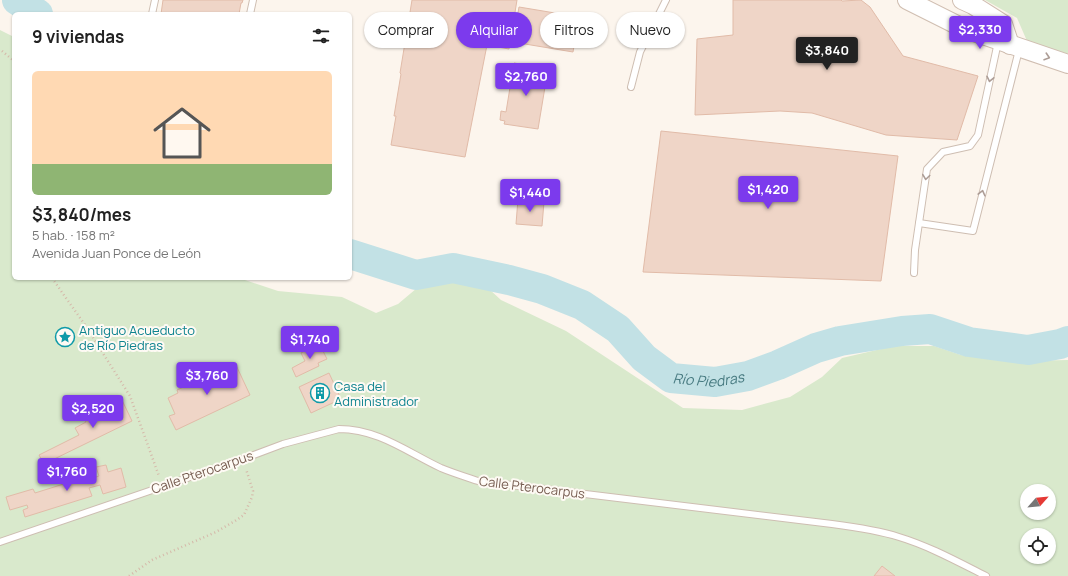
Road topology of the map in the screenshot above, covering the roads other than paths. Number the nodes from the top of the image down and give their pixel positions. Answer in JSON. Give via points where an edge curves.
{"nodes":[{"id":1,"x":155,"y":0,"type":"edge"},
{"id":2,"x":253,"y":0,"type":"edge"},
{"id":3,"x":666,"y":0,"type":"edge"},
{"id":4,"x":907,"y":0,"type":"edge"},
{"id":5,"x":962,"y":0,"type":"edge"},
{"id":6,"x":152,"y":12,"type":"edge"},
{"id":7,"x":250,"y":12,"type":"edge"},
{"id":8,"x":1009,"y":45,"type":"junction"},
{"id":9,"x":1068,"y":64,"type":"edge"},
{"id":10,"x":630,"y":87,"type":"dead end"},
{"id":11,"x":919,"y":223,"type":"junction"},
{"id":12,"x":914,"y":273,"type":"dead end"},
{"id":13,"x":0,"y":542,"type":"edge"},
{"id":14,"x":986,"y":576,"type":"edge"}],
"edges":[{"from":1,"to":6,"type":"lane"},
{"from":2,"to":7,"type":"lane"},
{"from":3,"to":10,"type":"lane","via":[[640,52]]},
{"from":4,"to":8,"type":"street","via":[[965,29]]},
{"from":5,"to":8,"type":"street","via":[[1003,24]]},
{"from":8,"to":9,"type":"street","one_way":true},
{"from":8,"to":11,"type":"lane","one_way":true,"via":[[978,135],[970,146],[943,152],[927,169]]},
{"from":11,"to":8,"type":"lane","one_way":true,"via":[[972,231]]},
{"from":11,"to":12,"type":"lane"},
{"from":13,"to":14,"type":"lane","name":"Calle Pterocarpus","via":[[283,444],[339,429],[371,433],[442,468],[478,481],[873,530],[900,537]]}]}
